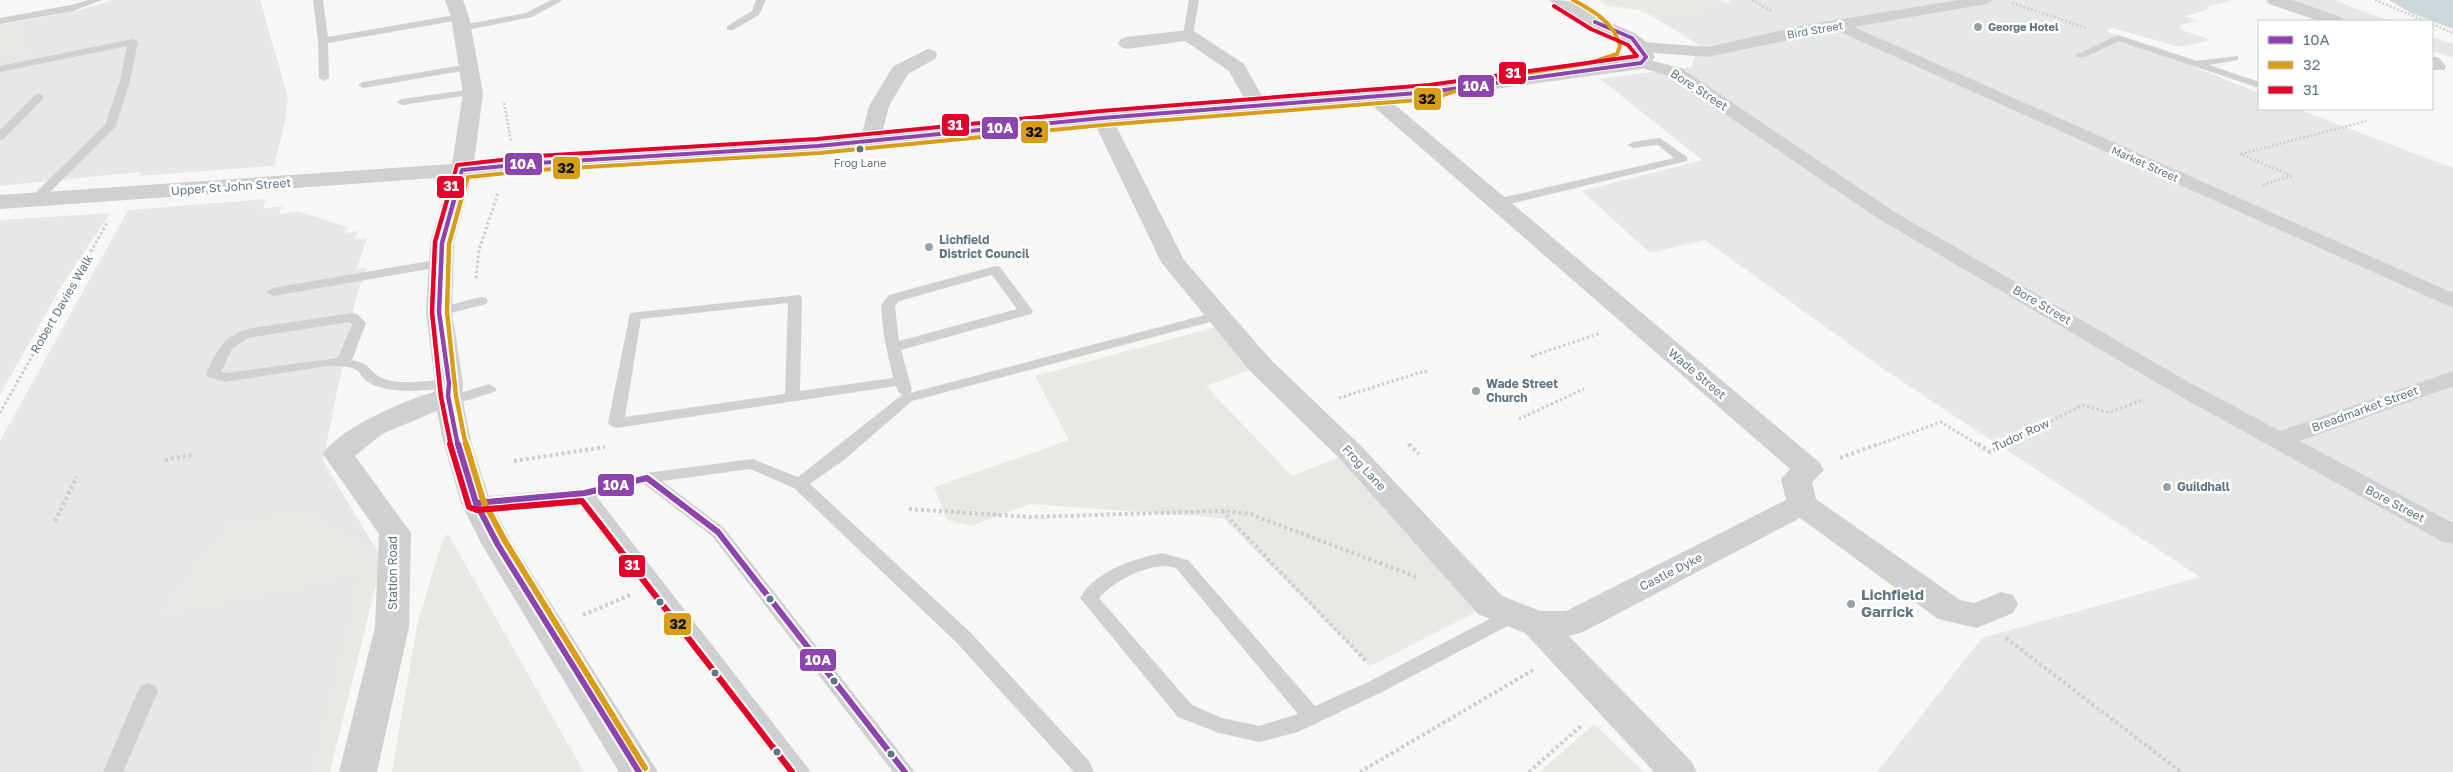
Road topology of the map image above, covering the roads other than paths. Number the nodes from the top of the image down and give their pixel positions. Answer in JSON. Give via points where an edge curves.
{"nodes":[{"id":1,"x":97,"y":0,"type":"edge"},
{"id":2,"x":318,"y":0,"type":"edge"},
{"id":3,"x":558,"y":0,"type":"edge"},
{"id":4,"x":761,"y":0,"type":"edge"},
{"id":5,"x":1194,"y":0,"type":"edge"},
{"id":6,"x":1558,"y":0,"type":"edge"},
{"id":7,"x":1896,"y":0,"type":"edge"},
{"id":8,"x":1986,"y":0,"type":"edge"},
{"id":9,"x":2274,"y":0,"type":"edge"},
{"id":10,"x":1918,"y":11,"type":"junction"},
{"id":11,"x":459,"y":15,"type":"edge"},
{"id":12,"x":2332,"y":20,"type":"edge"},
{"id":13,"x":0,"y":21,"type":"edge"},
{"id":14,"x":1595,"y":22,"type":"junction"},
{"id":15,"x":1838,"y":25,"type":"junction"},
{"id":16,"x":730,"y":28,"type":"dead end"},
{"id":17,"x":1188,"y":34,"type":"junction"},
{"id":18,"x":323,"y":41,"type":"junction"},
{"id":19,"x":1127,"y":43,"type":"dead end"},
{"id":20,"x":928,"y":55,"type":"dead end"},
{"id":21,"x":1642,"y":55,"type":"junction"},
{"id":22,"x":2081,"y":55,"type":"dead end"},
{"id":23,"x":2234,"y":58,"type":"dead end"},
{"id":24,"x":2196,"y":64,"type":"junction"},
{"id":25,"x":469,"y":67,"type":"junction"},
{"id":26,"x":0,"y":69,"type":"edge"},
{"id":27,"x":324,"y":78,"type":"dead end"},
{"id":28,"x":363,"y":85,"type":"dead end"},
{"id":29,"x":2258,"y":85,"type":"edge"},
{"id":30,"x":473,"y":92,"type":"junction"},
{"id":31,"x":1430,"y":92,"type":"junction"},
{"id":32,"x":1374,"y":96,"type":"junction"},
{"id":33,"x":39,"y":97,"type":"dead end"},
{"id":34,"x":402,"y":102,"type":"dead end"},
{"id":35,"x":1257,"y":105,"type":"junction"},
{"id":36,"x":1102,"y":118,"type":"junction"},
{"id":37,"x":0,"y":137,"type":"edge"},
{"id":38,"x":870,"y":141,"type":"junction"},
{"id":39,"x":1633,"y":145,"type":"dead end"},
{"id":40,"x":462,"y":170,"type":"junction"},
{"id":41,"x":35,"y":200,"type":"junction"},
{"id":42,"x":0,"y":202,"type":"edge"},
{"id":43,"x":1497,"y":202,"type":"junction"},
{"id":44,"x":441,"y":263,"type":"junction"},
{"id":45,"x":273,"y":292,"type":"dead end"},
{"id":46,"x":481,"y":301,"type":"dead end"},
{"id":47,"x":2453,"y":301,"type":"edge"},
{"id":48,"x":438,"y":312,"type":"junction"},
{"id":49,"x":1220,"y":315,"type":"junction"},
{"id":50,"x":894,"y":347,"type":"junction"},
{"id":51,"x":344,"y":362,"type":"junction"},
{"id":52,"x":2453,"y":378,"type":"edge"},
{"id":53,"x":902,"y":381,"type":"junction"},
{"id":54,"x":489,"y":389,"type":"dead end"},
{"id":55,"x":449,"y":393,"type":"junction"},
{"id":56,"x":792,"y":397,"type":"junction"},
{"id":57,"x":906,"y":398,"type":"junction"},
{"id":58,"x":2278,"y":440,"type":"junction"},
{"id":59,"x":647,"y":478,"type":"junction"},
{"id":60,"x":800,"y":484,"type":"junction"},
{"id":61,"x":585,"y":493,"type":"junction"},
{"id":62,"x":476,"y":503,"type":"junction"},
{"id":63,"x":1802,"y":504,"type":"junction"},
{"id":64,"x":2453,"y":535,"type":"edge"},
{"id":65,"x":1989,"y":610,"type":"road end"},
{"id":66,"x":1525,"y":619,"type":"junction"},
{"id":67,"x":148,"y":691,"type":"dead end"},
{"id":68,"x":1312,"y":716,"type":"junction"},
{"id":69,"x":113,"y":772,"type":"edge"},
{"id":70,"x":358,"y":772,"type":"edge"},
{"id":71,"x":639,"y":772,"type":"edge"},
{"id":72,"x":801,"y":772,"type":"edge"},
{"id":73,"x":905,"y":772,"type":"edge"},
{"id":74,"x":1084,"y":772,"type":"edge"},
{"id":75,"x":1678,"y":772,"type":"edge"}],
"edges":[{"from":1,"to":13,"type":"lane","via":[[74,8]]},
{"from":2,"to":18,"type":"lane"},
{"from":3,"to":11,"type":"lane","via":[[529,16]]},
{"from":4,"to":16,"type":"lane","via":[[756,13]]},
{"from":5,"to":17,"type":"lane"},
{"from":6,"to":14,"type":"street"},
{"from":7,"to":10,"type":"street"},
{"from":8,"to":10,"type":"street","name":"Bird Street"},
{"from":9,"to":12,"type":"street"},
{"from":10,"to":15,"type":"street","name":"Bird Street"},
{"from":11,"to":18,"type":"lane"},
{"from":11,"to":25,"type":"street"},
{"from":14,"to":21,"type":"street","via":[[1633,38]]},
{"from":14,"to":31,"type":"street","via":[[1608,32],[1612,48],[1608,52],[1494,71]]},
{"from":15,"to":21,"type":"street","name":"Bird Street","via":[[1708,52]]},
{"from":15,"to":47,"type":"street","name":"Market Street"},
{"from":17,"to":19,"type":"street"},
{"from":17,"to":35,"type":"street","via":[[1237,68]]},
{"from":18,"to":27,"type":"lane"},
{"from":20,"to":38,"type":"street","via":[[901,70],[879,106]]},
{"from":21,"to":31,"type":"street"},
{"from":21,"to":58,"type":"street","name":"Bore Street","via":[[1675,72],[1886,215]]},
{"from":22,"to":24,"type":"lane","via":[[2118,38]]},
{"from":23,"to":24,"type":"lane"},
{"from":24,"to":29,"type":"lane"},
{"from":25,"to":28,"type":"lane"},
{"from":25,"to":30,"type":"street"},
{"from":26,"to":41,"type":"lane","via":[[133,42],[126,81],[110,126]]},
{"from":30,"to":34,"type":"lane"},
{"from":30,"to":40,"type":"street"},
{"from":31,"to":32,"type":"street","name":"Upper St John Street"},
{"from":32,"to":35,"type":"street","name":"Upper St John Street"},
{"from":32,"to":43,"type":"street","name":"Wade Street"},
{"from":33,"to":37,"type":"lane"},
{"from":35,"to":36,"type":"street","name":"Upper St John Street"},
{"from":36,"to":38,"type":"street","name":"Upper St John Street"},
{"from":36,"to":49,"type":"street","name":"Frog Lane","via":[[1173,262]]},
{"from":38,"to":40,"type":"street","name":"Upper St John Street"},
{"from":39,"to":43,"type":"lane","via":[[1660,141],[1683,159]]},
{"from":40,"to":41,"type":"street","name":"Upper St John Street"},
{"from":40,"to":44,"type":"street","via":[[442,243]]},
{"from":41,"to":42,"type":"street","name":"Upper St John Street"},
{"from":43,"to":63,"type":"street","name":"Wade Street","via":[[1809,470],[1796,479]]},
{"from":44,"to":45,"type":"lane"},
{"from":44,"to":48,"type":"street"},
{"from":46,"to":48,"type":"lane"},
{"from":48,"to":55,"type":"street"},
{"from":49,"to":57,"type":"lane"},
{"from":49,"to":66,"type":"street","name":"Frog Lane","via":[[1261,366],[1351,453],[1490,605]]},
{"from":50,"to":50,"type":"lane","via":[[888,305],[903,294],[995,270],[1026,311]]},
{"from":50,"to":53,"type":"lane"},
{"from":51,"to":51,"type":"lane","via":[[225,378],[213,374],[230,341],[237,336],[352,317],[359,323]]},
{"from":51,"to":55,"type":"lane","via":[[361,366],[373,379],[385,384]]},
{"from":52,"to":58,"type":"street","name":"Breadmarket Street"},
{"from":53,"to":56,"type":"lane"},
{"from":53,"to":57,"type":"lane"},
{"from":54,"to":55,"type":"lane"},
{"from":55,"to":62,"type":"street","via":[[456,441]]},
{"from":55,"to":70,"type":"street","name":"Station Road","via":[[372,428],[338,454],[394,533],[392,627]]},
{"from":56,"to":56,"type":"lane","via":[[783,399],[616,423],[635,316],[795,298]]},
{"from":57,"to":60,"type":"lane"},
{"from":58,"to":64,"type":"street","name":"Bore Street"},
{"from":59,"to":60,"type":"lane","via":[[752,464]]},
{"from":59,"to":61,"type":"lane"},
{"from":59,"to":73,"type":"lane","via":[[718,532]]},
{"from":60,"to":74,"type":"lane","via":[[963,637]]},
{"from":61,"to":62,"type":"lane"},
{"from":61,"to":72,"type":"lane"},
{"from":62,"to":71,"type":"street","via":[[498,545]]},
{"from":63,"to":65,"type":"street","via":[[1950,610]]},
{"from":63,"to":66,"type":"street","name":"Castle Dyke","via":[[1571,624]]},
{"from":66,"to":68,"type":"lane"},
{"from":66,"to":75,"type":"street","name":"Frog Lane","via":[[1564,652]]},
{"from":67,"to":69,"type":"lane"},
{"from":68,"to":68,"type":"lane","via":[[1291,726],[1259,734],[1219,725],[1184,711],[1089,598],[1093,590],[1104,581],[1160,559],[1182,564]]}]}
